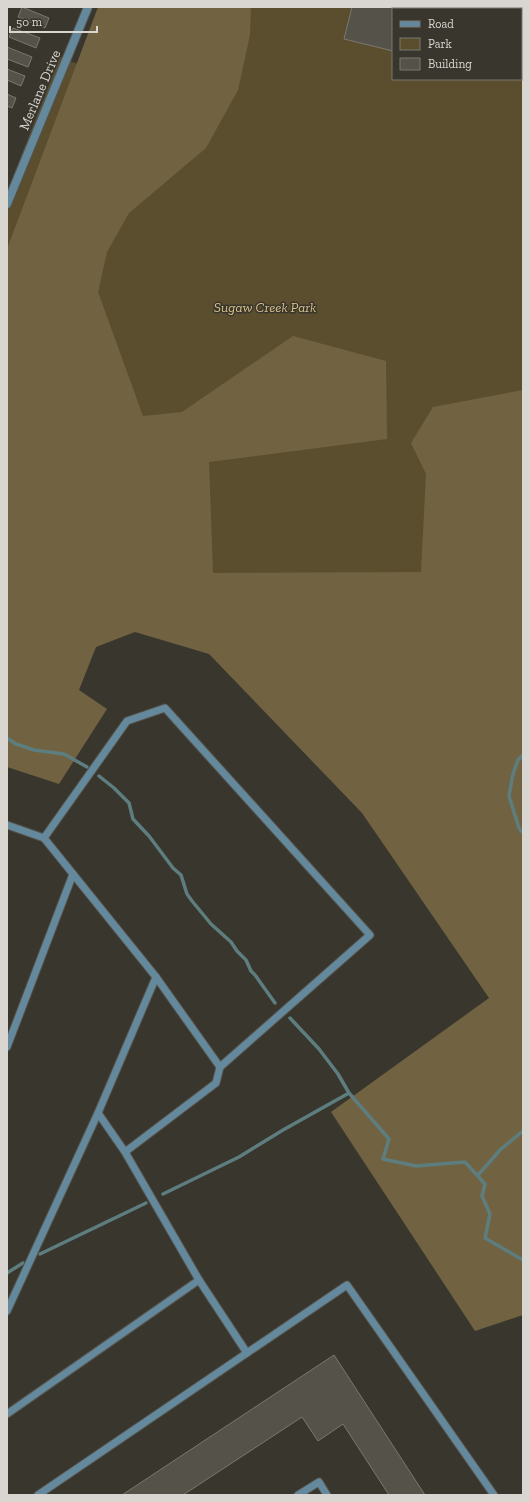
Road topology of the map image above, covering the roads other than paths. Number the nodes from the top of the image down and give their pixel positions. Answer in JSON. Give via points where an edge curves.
{"nodes":[{"id":1,"x":88,"y":7,"type":"edge"},
{"id":2,"x":7,"y":204,"type":"edge"},
{"id":3,"x":7,"y":825,"type":"edge"},
{"id":4,"x":44,"y":838,"type":"junction"},
{"id":5,"x":73,"y":874,"type":"junction"},
{"id":6,"x":156,"y":977,"type":"junction"},
{"id":7,"x":7,"y":1047,"type":"edge"},
{"id":8,"x":220,"y":1067,"type":"junction"},
{"id":9,"x":98,"y":1113,"type":"junction"},
{"id":10,"x":125,"y":1152,"type":"junction"},
{"id":11,"x":199,"y":1280,"type":"junction"},
{"id":12,"x":7,"y":1311,"type":"edge"},
{"id":13,"x":247,"y":1353,"type":"junction"},
{"id":14,"x":7,"y":1414,"type":"edge"},
{"id":15,"x":38,"y":1495,"type":"edge"},
{"id":16,"x":298,"y":1495,"type":"edge"},
{"id":17,"x":328,"y":1495,"type":"edge"},
{"id":18,"x":494,"y":1495,"type":"edge"}],
"edges":[{"from":1,"to":2,"type":"street","name":"Merlane Drive"},
{"from":3,"to":4,"type":"lane"},
{"from":4,"to":5,"type":"lane"},
{"from":4,"to":8,"type":"lane","via":[[127,721],[165,708],[370,935]]},
{"from":5,"to":6,"type":"lane"},
{"from":5,"to":7,"type":"lane"},
{"from":6,"to":8,"type":"lane"},
{"from":6,"to":9,"type":"lane"},
{"from":8,"to":10,"type":"lane","via":[[216,1083]]},
{"from":9,"to":10,"type":"lane"},
{"from":9,"to":12,"type":"lane"},
{"from":10,"to":11,"type":"lane"},
{"from":11,"to":13,"type":"lane"},
{"from":11,"to":14,"type":"lane"},
{"from":13,"to":15,"type":"lane"},
{"from":13,"to":18,"type":"lane","via":[[347,1285]]},
{"from":16,"to":17,"type":"lane","via":[[319,1482]]}]}
